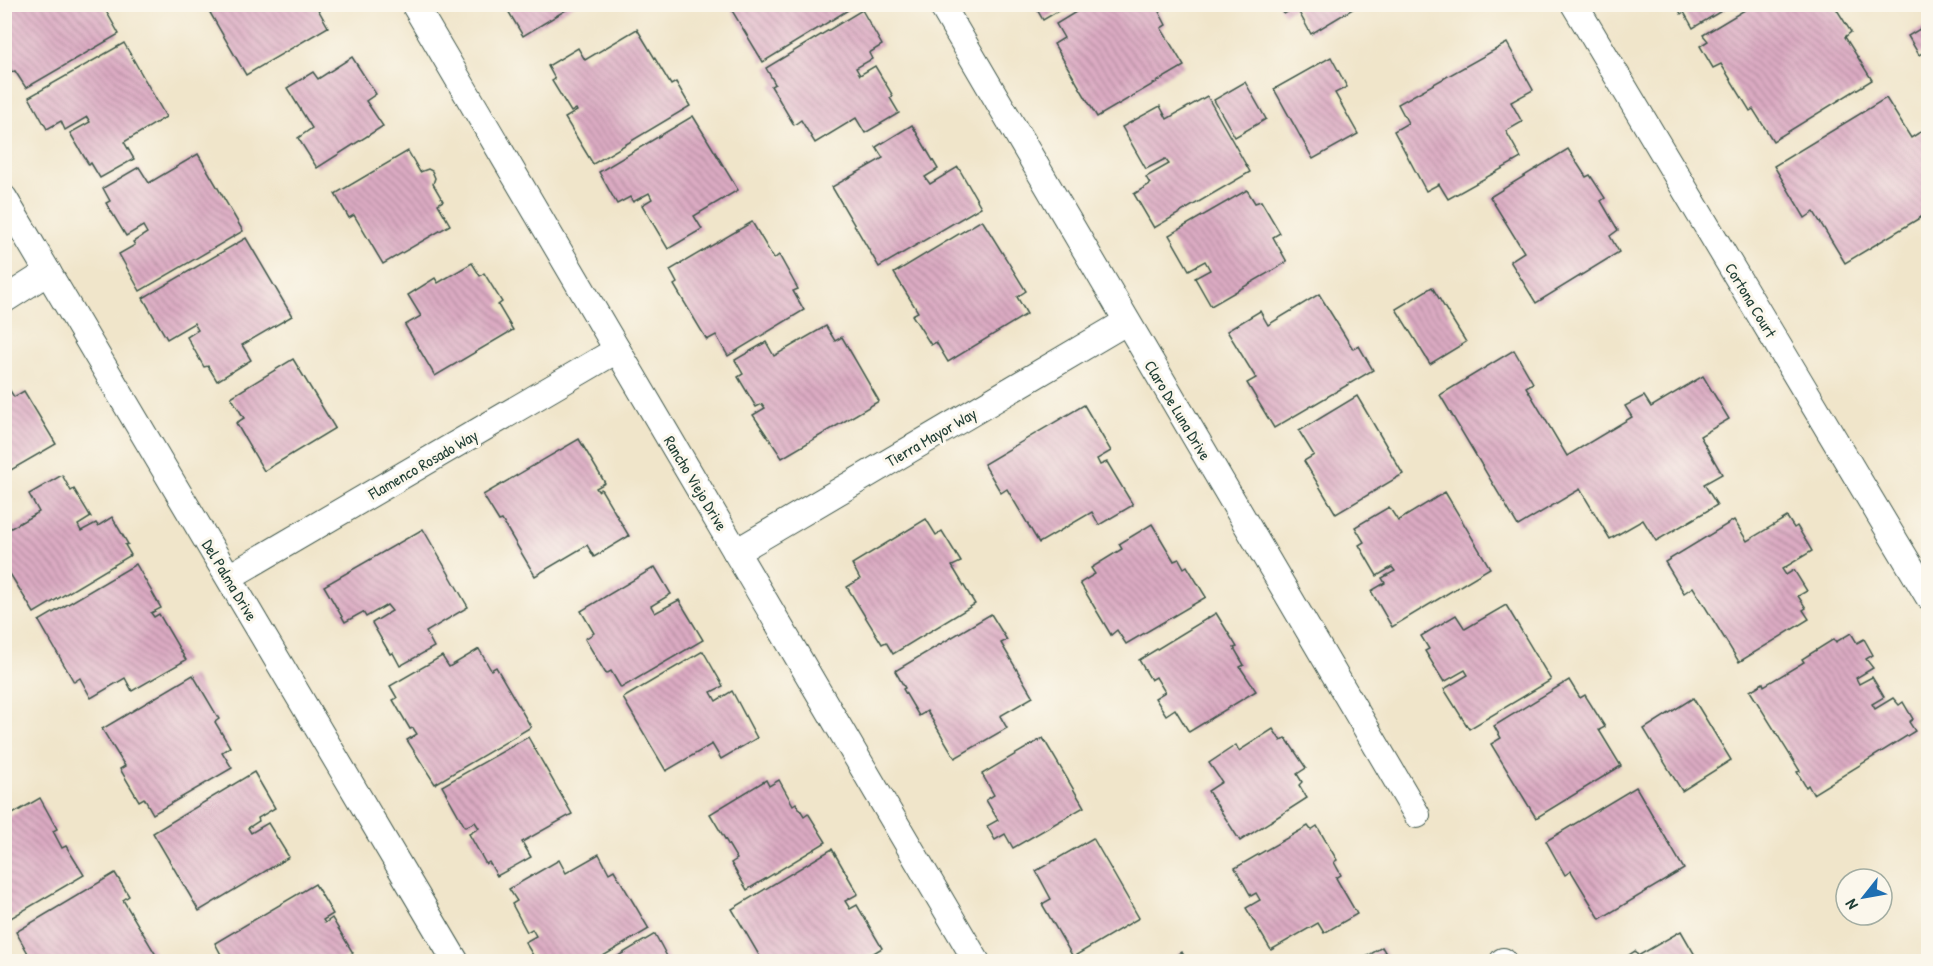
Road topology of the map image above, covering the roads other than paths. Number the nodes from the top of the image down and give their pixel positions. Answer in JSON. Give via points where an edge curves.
{"nodes":[{"id":1,"x":414,"y":4,"type":"edge"},
{"id":2,"x":940,"y":4,"type":"edge"},
{"id":3,"x":1574,"y":4,"type":"edge"},
{"id":4,"x":4,"y":198,"type":"edge"},
{"id":5,"x":48,"y":273,"type":"junction"},
{"id":6,"x":4,"y":300,"type":"edge"},
{"id":7,"x":1126,"y":322,"type":"junction"},
{"id":8,"x":617,"y":350,"type":"junction"},
{"id":9,"x":736,"y":552,"type":"junction"},
{"id":10,"x":229,"y":577,"type":"junction"},
{"id":11,"x":1926,"y":585,"type":"edge"},
{"id":12,"x":1417,"y":815,"type":"dead end"},
{"id":13,"x":456,"y":962,"type":"edge"},
{"id":14,"x":978,"y":962,"type":"edge"}],
"edges":[{"from":1,"to":8,"type":"street","name":"Rancho Viejo Drive"},
{"from":2,"to":7,"type":"street","name":"Claro De Luna Drive"},
{"from":3,"to":11,"type":"street","name":"Cortona Court"},
{"from":4,"to":5,"type":"street","name":"Del Palma Drive"},
{"from":5,"to":6,"type":"street"},
{"from":5,"to":10,"type":"street","name":"Del Palma Drive"},
{"from":7,"to":9,"type":"street","name":"Tierra Mayor Way"},
{"from":7,"to":12,"type":"street","name":"Claro De Luna Drive"},
{"from":8,"to":9,"type":"street","name":"Rancho Viejo Drive"},
{"from":8,"to":10,"type":"street","name":"Flamenco Rosado Way"},
{"from":9,"to":14,"type":"street","name":"Rancho Viejo Drive"},
{"from":10,"to":13,"type":"street","name":"Del Palma Drive"}]}
